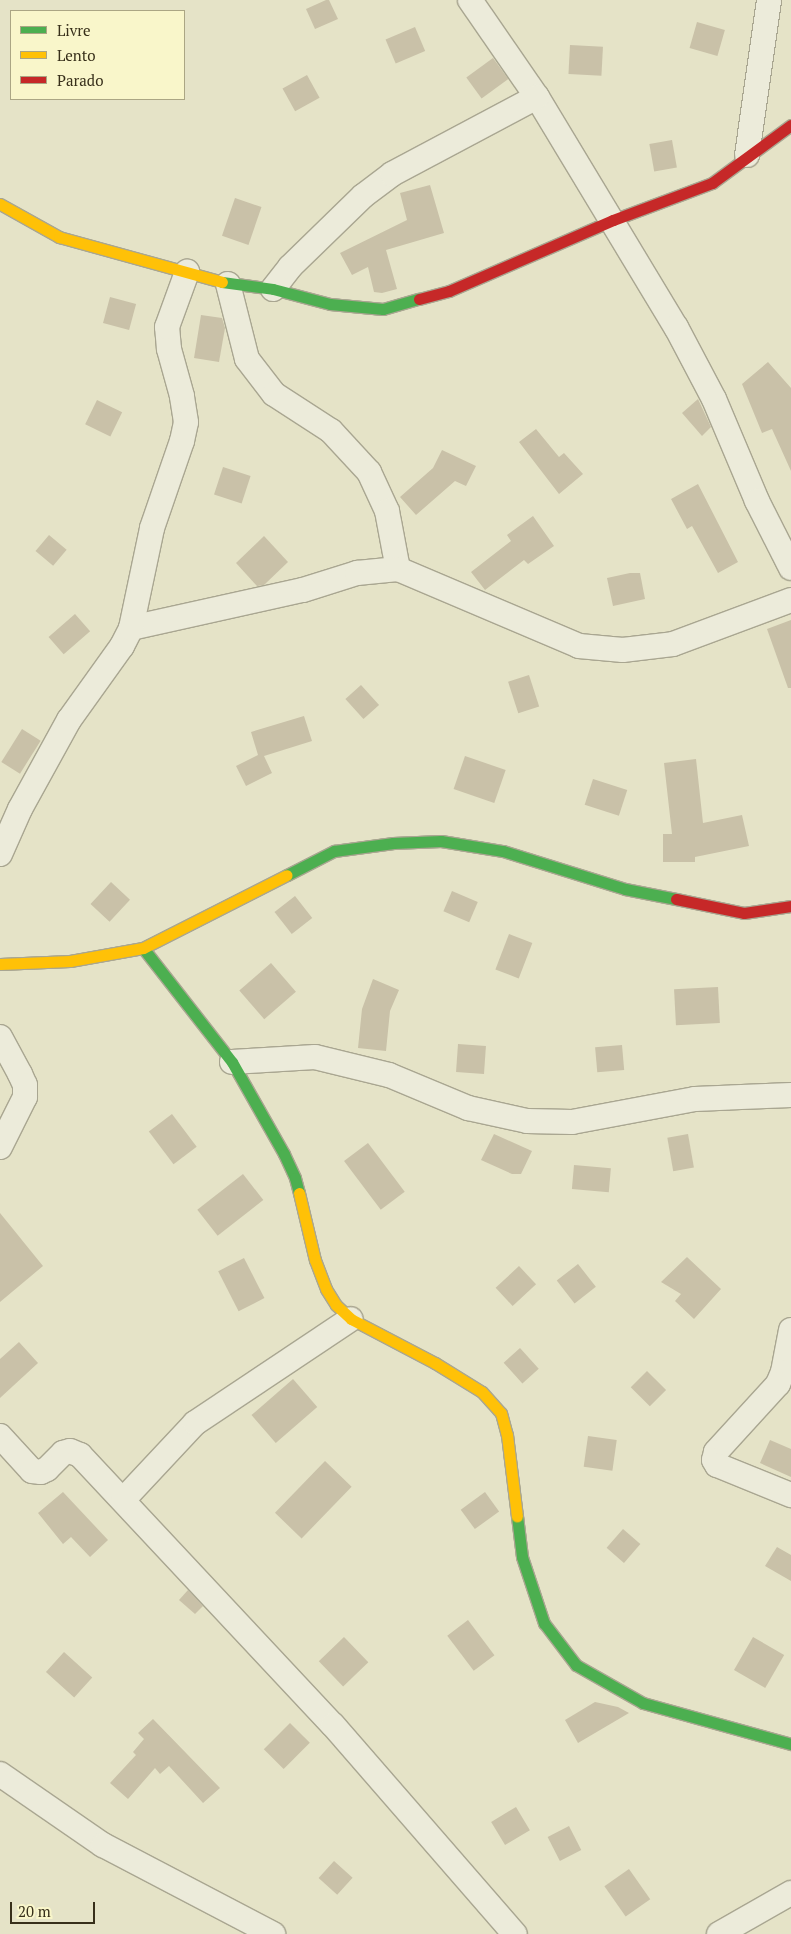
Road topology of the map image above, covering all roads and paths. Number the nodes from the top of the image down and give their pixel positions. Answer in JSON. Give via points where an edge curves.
{"nodes":[{"id":1,"x":470,"y":0,"type":"edge"},
{"id":2,"x":769,"y":0,"type":"edge"},
{"id":3,"x":537,"y":97,"type":"junction"},
{"id":4,"x":791,"y":125,"type":"edge"},
{"id":5,"x":747,"y":155,"type":"junction"},
{"id":6,"x":0,"y":204,"type":"edge"},
{"id":7,"x":613,"y":220,"type":"junction"},
{"id":8,"x":187,"y":272,"type":"junction"},
{"id":9,"x":228,"y":284,"type":"junction"},
{"id":10,"x":272,"y":289,"type":"junction"},
{"id":11,"x":791,"y":568,"type":"edge"},
{"id":12,"x":398,"y":569,"type":"junction"},
{"id":13,"x":791,"y":600,"type":"edge"},
{"id":14,"x":131,"y":628,"type":"junction"},
{"id":15,"x":0,"y":854,"type":"edge"},
{"id":16,"x":791,"y":906,"type":"edge"},
{"id":17,"x":142,"y":948,"type":"junction"},
{"id":18,"x":0,"y":964,"type":"edge"},
{"id":19,"x":0,"y":1037,"type":"edge"},
{"id":20,"x":232,"y":1062,"type":"junction"},
{"id":21,"x":791,"y":1095,"type":"edge"},
{"id":22,"x":0,"y":1147,"type":"edge"},
{"id":23,"x":351,"y":1318,"type":"junction"},
{"id":24,"x":791,"y":1330,"type":"edge"},
{"id":25,"x":787,"y":1373,"type":"edge"},
{"id":26,"x":0,"y":1436,"type":"edge"},
{"id":27,"x":791,"y":1495,"type":"edge"},
{"id":28,"x":123,"y":1500,"type":"junction"},
{"id":29,"x":791,"y":1744,"type":"edge"},
{"id":30,"x":0,"y":1774,"type":"edge"},
{"id":31,"x":791,"y":1894,"type":"edge"},
{"id":32,"x":273,"y":1934,"type":"edge"},
{"id":33,"x":515,"y":1934,"type":"edge"},
{"id":34,"x":719,"y":1934,"type":"edge"}],
"edges":[{"from":1,"to":3,"type":"street"},
{"from":2,"to":5,"type":"street"},
{"from":3,"to":7,"type":"street"},
{"from":3,"to":10,"type":"street","via":[[392,174],[363,196],[290,267]]},
{"from":4,"to":5,"type":"street"},
{"from":5,"to":7,"type":"street","via":[[712,183]]},
{"from":6,"to":8,"type":"street","via":[[59,237]]},
{"from":7,"to":10,"type":"street","via":[[449,291],[382,309],[330,304]]},
{"from":7,"to":11,"type":"street","via":[[714,399],[757,501]]},
{"from":8,"to":9,"type":"street"},
{"from":8,"to":14,"type":"street","via":[[168,327],[169,349],[186,422],[152,528]]},
{"from":9,"to":10,"type":"street"},
{"from":9,"to":12,"type":"street","via":[[247,359],[274,394],[331,431],[369,472],[387,511]]},
{"from":12,"to":13,"type":"street","via":[[579,646],[624,650],[673,644]]},
{"from":12,"to":14,"type":"street","via":[[358,573],[303,590]]},
{"from":14,"to":15,"type":"street","via":[[122,646],[69,720],[20,809]]},
{"from":16,"to":17,"type":"street","via":[[744,913],[625,889],[503,851],[441,841],[393,843],[334,851]]},
{"from":17,"to":18,"type":"street","via":[[70,961]]},
{"from":17,"to":20,"type":"street"},
{"from":19,"to":22,"type":"street","via":[[25,1085],[25,1097]]},
{"from":20,"to":21,"type":"street","via":[[315,1057],[389,1075],[468,1108],[528,1121],[572,1122],[695,1098]]},
{"from":20,"to":23,"type":"street","via":[[295,1178],[315,1260],[326,1289],[336,1305]]},
{"from":23,"to":28,"type":"street","via":[[195,1423]]},
{"from":23,"to":29,"type":"street","via":[[482,1392],[501,1413],[507,1435],[522,1557],[544,1623],[576,1665],[643,1703]]},
{"from":24,"to":25,"type":"street"},
{"from":25,"to":27,"type":"street","via":[[716,1452],[714,1460]]},
{"from":26,"to":28,"type":"street","via":[[32,1471],[47,1469],[63,1453],[70,1451],[80,1455]]},
{"from":28,"to":33,"type":"street","via":[[333,1725]]},
{"from":30,"to":32,"type":"street","via":[[103,1845]]},
{"from":31,"to":34,"type":"street"}]}
